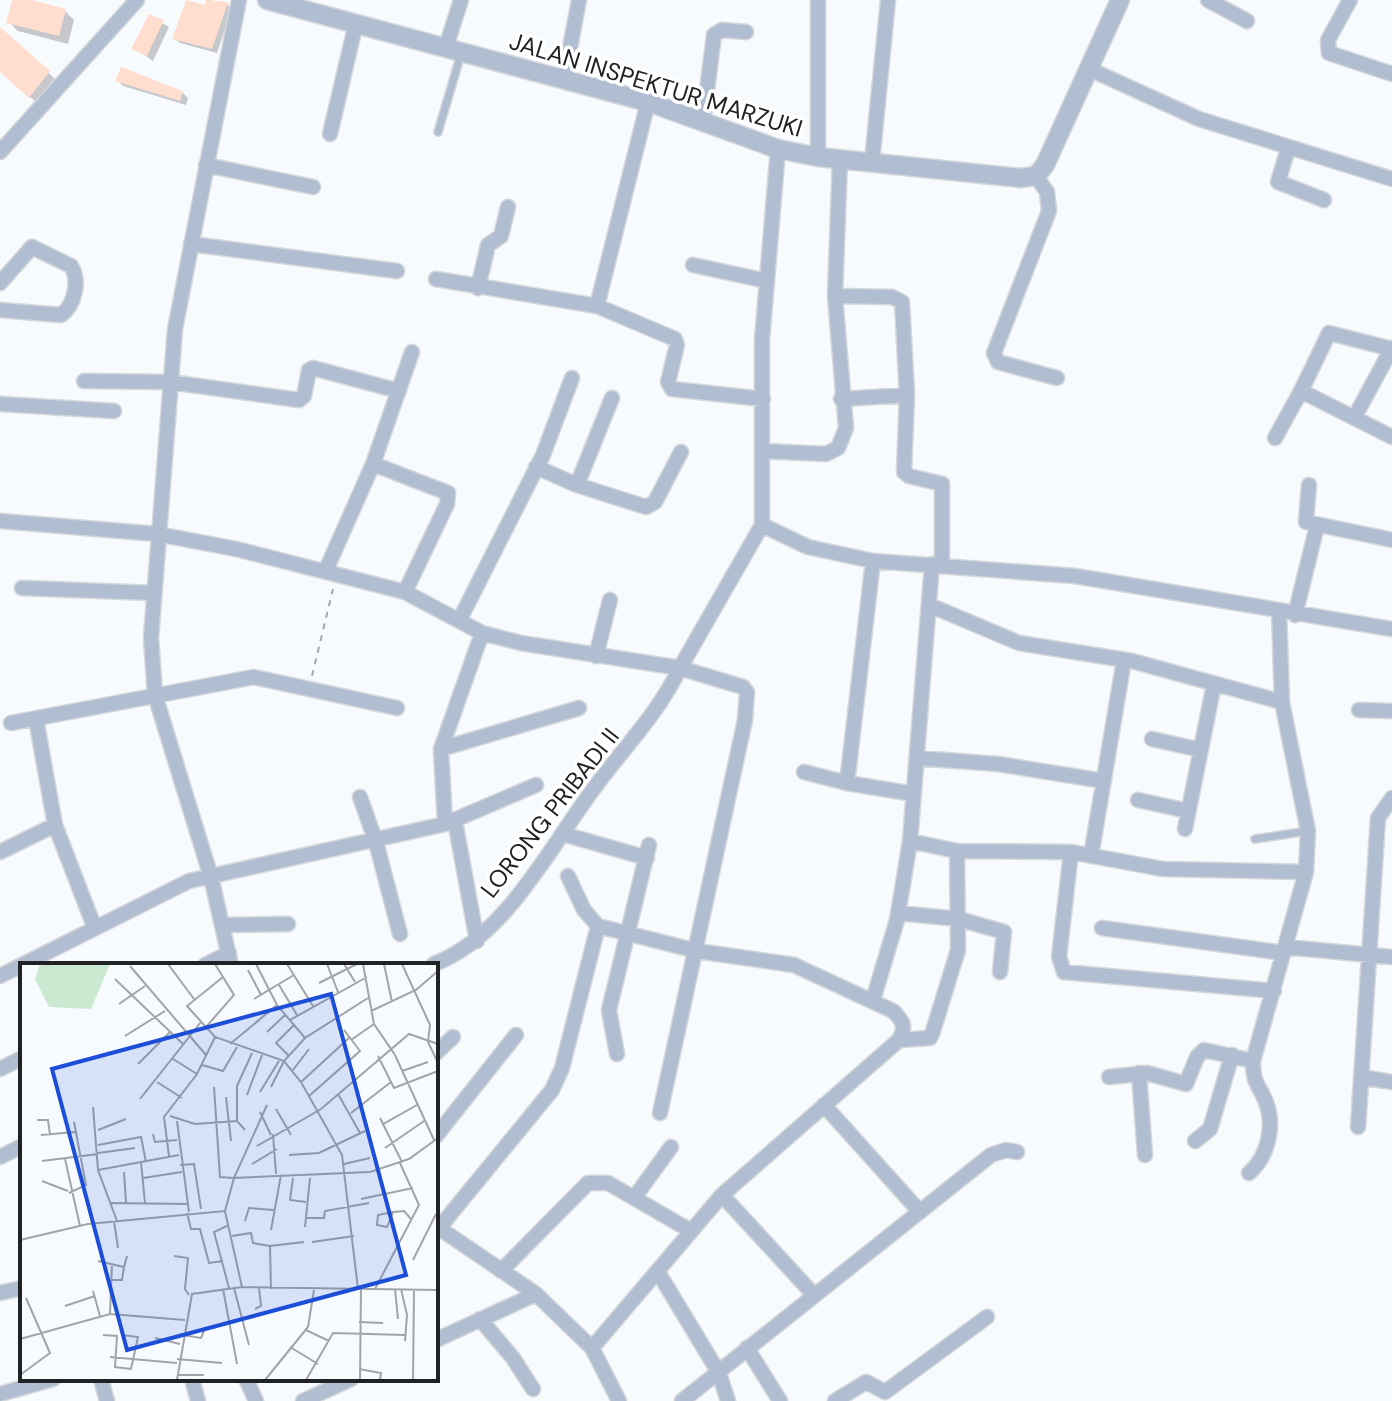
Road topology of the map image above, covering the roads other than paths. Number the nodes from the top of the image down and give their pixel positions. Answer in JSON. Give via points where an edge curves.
{"nodes":[{"id":1,"x":137,"y":0,"type":"edge"},
{"id":2,"x":239,"y":0,"type":"edge"},
{"id":3,"x":267,"y":0,"type":"edge"},
{"id":4,"x":461,"y":0,"type":"edge"},
{"id":5,"x":579,"y":0,"type":"edge"},
{"id":6,"x":818,"y":0,"type":"edge"},
{"id":7,"x":888,"y":0,"type":"edge"},
{"id":8,"x":1120,"y":0,"type":"edge"},
{"id":9,"x":1208,"y":0,"type":"edge"},
{"id":10,"x":1350,"y":0,"type":"edge"},
{"id":11,"x":1247,"y":21,"type":"dead end"},
{"id":12,"x":356,"y":23,"type":"junction"},
{"id":13,"x":746,"y":32,"type":"dead end"},
{"id":14,"x":454,"y":50,"type":"junction"},
{"id":15,"x":1087,"y":68,"type":"junction"},
{"id":16,"x":1392,"y":74,"type":"edge"},
{"id":17,"x":564,"y":80,"type":"junction"},
{"id":18,"x":648,"y":102,"type":"junction"},
{"id":19,"x":703,"y":122,"type":"junction"},
{"id":20,"x":438,"y":132,"type":"dead end"},
{"id":21,"x":330,"y":134,"type":"dead end"},
{"id":22,"x":778,"y":149,"type":"junction"},
{"id":23,"x":1288,"y":149,"type":"junction"},
{"id":24,"x":0,"y":152,"type":"edge"},
{"id":25,"x":818,"y":157,"type":"junction"},
{"id":26,"x":840,"y":159,"type":"junction"},
{"id":27,"x":872,"y":162,"type":"junction"},
{"id":28,"x":206,"y":165,"type":"junction"},
{"id":29,"x":1036,"y":176,"type":"junction"},
{"id":30,"x":1392,"y":179,"type":"edge"},
{"id":31,"x":313,"y":187,"type":"dead end"},
{"id":32,"x":1324,"y":200,"type":"dead end"},
{"id":33,"x":508,"y":207,"type":"dead end"},
{"id":34,"x":191,"y":244,"type":"junction"},
{"id":35,"x":693,"y":265,"type":"dead end"},
{"id":36,"x":397,"y":271,"type":"dead end"},
{"id":37,"x":436,"y":279,"type":"dead end"},
{"id":38,"x":767,"y":281,"type":"junction"},
{"id":39,"x":0,"y":283,"type":"edge"},
{"id":40,"x":478,"y":288,"type":"junction"},
{"id":41,"x":835,"y":296,"type":"junction"},
{"id":42,"x":597,"y":306,"type":"junction"},
{"id":43,"x":0,"y":310,"type":"edge"},
{"id":44,"x":1392,"y":349,"type":"edge"},
{"id":45,"x":412,"y":352,"type":"dead end"},
{"id":46,"x":572,"y":378,"type":"dead end"},
{"id":47,"x":1057,"y":378,"type":"dead end"},
{"id":48,"x":84,"y":381,"type":"dead end"},
{"id":49,"x":170,"y":382,"type":"junction"},
{"id":50,"x":399,"y":391,"type":"junction"},
{"id":51,"x":1301,"y":391,"type":"junction"},
{"id":52,"x":907,"y":395,"type":"junction"},
{"id":53,"x":612,"y":398,"type":"dead end"},
{"id":54,"x":763,"y":399,"type":"junction"},
{"id":55,"x":841,"y":399,"type":"junction"},
{"id":56,"x":0,"y":404,"type":"edge"},
{"id":57,"x":114,"y":411,"type":"dead end"},
{"id":58,"x":1354,"y":418,"type":"junction"},
{"id":59,"x":1392,"y":437,"type":"edge"},
{"id":60,"x":1275,"y":438,"type":"dead end"},
{"id":61,"x":762,"y":451,"type":"junction"},
{"id":62,"x":681,"y":452,"type":"dead end"},
{"id":63,"x":373,"y":464,"type":"junction"},
{"id":64,"x":536,"y":467,"type":"junction"},
{"id":65,"x":577,"y":485,"type":"junction"},
{"id":66,"x":1309,"y":485,"type":"dead end"},
{"id":67,"x":0,"y":521,"type":"edge"},
{"id":68,"x":762,"y":525,"type":"junction"},
{"id":69,"x":1317,"y":526,"type":"junction"},
{"id":70,"x":157,"y":534,"type":"junction"},
{"id":71,"x":1392,"y":540,"type":"edge"},
{"id":72,"x":873,"y":561,"type":"junction"},
{"id":73,"x":937,"y":564,"type":"junction"},
{"id":74,"x":332,"y":571,"type":"junction"},
{"id":75,"x":22,"y":588,"type":"dead end"},
{"id":76,"x":405,"y":592,"type":"junction"},
{"id":77,"x":153,"y":593,"type":"junction"},
{"id":78,"x":610,"y":600,"type":"dead end"},
{"id":79,"x":929,"y":605,"type":"junction"},
{"id":80,"x":1279,"y":611,"type":"junction"},
{"id":81,"x":1295,"y":615,"type":"junction"},
{"id":82,"x":459,"y":621,"type":"junction"},
{"id":83,"x":1392,"y":629,"type":"edge"},
{"id":84,"x":482,"y":633,"type":"junction"},
{"id":85,"x":596,"y":656,"type":"junction"},
{"id":86,"x":1124,"y":660,"type":"junction"},
{"id":87,"x":680,"y":668,"type":"junction"},
{"id":88,"x":1214,"y":684,"type":"junction"},
{"id":89,"x":155,"y":695,"type":"junction"},
{"id":90,"x":1282,"y":702,"type":"junction"},
{"id":91,"x":397,"y":708,"type":"dead end"},
{"id":92,"x":579,"y":708,"type":"dead end"},
{"id":93,"x":1359,"y":710,"type":"dead end"},
{"id":94,"x":1392,"y":711,"type":"edge"},
{"id":95,"x":36,"y":719,"type":"junction"},
{"id":96,"x":11,"y":723,"type":"dead end"},
{"id":97,"x":1152,"y":739,"type":"dead end"},
{"id":98,"x":441,"y":749,"type":"junction"},
{"id":99,"x":1201,"y":750,"type":"junction"},
{"id":100,"x":917,"y":758,"type":"junction"},
{"id":101,"x":804,"y":772,"type":"dead end"},
{"id":102,"x":1104,"y":781,"type":"junction"},
{"id":103,"x":847,"y":783,"type":"junction"},
{"id":104,"x":536,"y":785,"type":"dead end"},
{"id":105,"x":914,"y":794,"type":"junction"},
{"id":106,"x":360,"y":797,"type":"dead end"},
{"id":107,"x":1392,"y":798,"type":"edge"},
{"id":108,"x":1138,"y":800,"type":"dead end"},
{"id":109,"x":1188,"y":811,"type":"junction"},
{"id":110,"x":450,"y":823,"type":"junction"},
{"id":111,"x":55,"y":825,"type":"junction"},
{"id":112,"x":1185,"y":829,"type":"dead end"},
{"id":113,"x":1308,"y":831,"type":"junction"},
{"id":114,"x":563,"y":834,"type":"junction"},
{"id":115,"x":1255,"y":839,"type":"dead end"},
{"id":116,"x":910,"y":841,"type":"junction"},
{"id":117,"x":376,"y":842,"type":"junction"},
{"id":118,"x":957,"y":851,"type":"junction"},
{"id":119,"x":0,"y":852,"type":"edge"},
{"id":120,"x":1071,"y":852,"type":"junction"},
{"id":121,"x":1091,"y":856,"type":"junction"},
{"id":122,"x":1306,"y":872,"type":"junction"},
{"id":123,"x":568,"y":876,"type":"dead end"},
{"id":124,"x":211,"y":877,"type":"junction"},
{"id":125,"x":898,"y":913,"type":"junction"},
{"id":126,"x":959,"y":919,"type":"junction"},
{"id":127,"x":288,"y":924,"type":"dead end"},
{"id":128,"x":223,"y":925,"type":"junction"},
{"id":129,"x":94,"y":926,"type":"junction"},
{"id":130,"x":598,"y":926,"type":"junction"},
{"id":131,"x":1102,"y":928,"type":"dead end"},
{"id":132,"x":400,"y":934,"type":"dead end"},
{"id":133,"x":627,"y":934,"type":"junction"},
{"id":134,"x":477,"y":941,"type":"junction"},
{"id":135,"x":1285,"y":950,"type":"junction"},
{"id":136,"x":697,"y":951,"type":"junction"},
{"id":137,"x":1371,"y":954,"type":"junction"},
{"id":138,"x":1392,"y":957,"type":"edge"},
{"id":139,"x":230,"y":959,"type":"edge"},
{"id":140,"x":24,"y":963,"type":"edge"},
{"id":141,"x":437,"y":963,"type":"edge"},
{"id":142,"x":20,"y":965,"type":"edge"},
{"id":143,"x":1000,"y":972,"type":"dead end"},
{"id":144,"x":0,"y":976,"type":"edge"},
{"id":145,"x":1274,"y":991,"type":"junction"},
{"id":146,"x":873,"y":1000,"type":"junction"},
{"id":147,"x":516,"y":1035,"type":"dead end"},
{"id":148,"x":453,"y":1037,"type":"dead end"},
{"id":149,"x":899,"y":1040,"type":"junction"},
{"id":150,"x":438,"y":1051,"type":"edge"},
{"id":151,"x":617,"y":1054,"type":"dead end"},
{"id":152,"x":1232,"y":1055,"type":"junction"},
{"id":153,"x":20,"y":1059,"type":"edge"},
{"id":154,"x":1253,"y":1061,"type":"junction"},
{"id":155,"x":0,"y":1069,"type":"edge"},
{"id":156,"x":1139,"y":1073,"type":"junction"},
{"id":157,"x":1109,"y":1077,"type":"dead end"},
{"id":158,"x":1361,"y":1077,"type":"junction"},
{"id":159,"x":1392,"y":1082,"type":"edge"},
{"id":160,"x":824,"y":1105,"type":"junction"},
{"id":161,"x":660,"y":1113,"type":"dead end"},
{"id":162,"x":1358,"y":1127,"type":"dead end"},
{"id":163,"x":438,"y":1133,"type":"edge"},
{"id":164,"x":1195,"y":1141,"type":"dead end"},
{"id":165,"x":20,"y":1147,"type":"edge"},
{"id":166,"x":671,"y":1147,"type":"dead end"},
{"id":167,"x":1017,"y":1152,"type":"dead end"},
{"id":168,"x":1145,"y":1155,"type":"dead end"},
{"id":169,"x":0,"y":1157,"type":"edge"},
{"id":170,"x":1249,"y":1173,"type":"dead end"},
{"id":171,"x":722,"y":1195,"type":"junction"},
{"id":172,"x":634,"y":1198,"type":"junction"},
{"id":173,"x":920,"y":1212,"type":"junction"},
{"id":174,"x":438,"y":1227,"type":"edge"},
{"id":175,"x":691,"y":1231,"type":"junction"},
{"id":176,"x":501,"y":1271,"type":"junction"},
{"id":177,"x":658,"y":1272,"type":"junction"},
{"id":178,"x":20,"y":1288,"type":"edge"},
{"id":179,"x":0,"y":1293,"type":"edge"},
{"id":180,"x":536,"y":1294,"type":"junction"},
{"id":181,"x":814,"y":1295,"type":"junction"},
{"id":182,"x":987,"y":1317,"type":"dead end"},
{"id":183,"x":480,"y":1319,"type":"junction"},
{"id":184,"x":438,"y":1339,"type":"edge"},
{"id":185,"x":592,"y":1348,"type":"junction"},
{"id":186,"x":747,"y":1348,"type":"junction"},
{"id":187,"x":719,"y":1373,"type":"junction"},
{"id":188,"x":46,"y":1381,"type":"edge"},
{"id":189,"x":102,"y":1381,"type":"edge"},
{"id":190,"x":193,"y":1381,"type":"edge"},
{"id":191,"x":247,"y":1381,"type":"edge"},
{"id":192,"x":347,"y":1381,"type":"edge"},
{"id":193,"x":533,"y":1389,"type":"dead end"},
{"id":194,"x":0,"y":1394,"type":"edge"},
{"id":195,"x":107,"y":1401,"type":"edge"},
{"id":196,"x":198,"y":1401,"type":"edge"},
{"id":197,"x":256,"y":1401,"type":"edge"},
{"id":198,"x":303,"y":1401,"type":"edge"},
{"id":199,"x":619,"y":1401,"type":"edge"},
{"id":200,"x":682,"y":1401,"type":"edge"},
{"id":201,"x":728,"y":1401,"type":"edge"},
{"id":202,"x":780,"y":1401,"type":"edge"},
{"id":203,"x":835,"y":1401,"type":"edge"}],
"edges":[{"from":1,"to":24,"type":"street"},
{"from":2,"to":28,"type":"street"},
{"from":3,"to":12,"type":"street","name":"JALAN INSPEKTUR MARZUKI"},
{"from":4,"to":14,"type":"street"},
{"from":5,"to":17,"type":"street"},
{"from":6,"to":25,"type":"street"},
{"from":7,"to":27,"type":"street"},
{"from":8,"to":15,"type":"street"},
{"from":9,"to":11,"type":"street"},
{"from":10,"to":16,"type":"street","via":[[1328,40],[1329,53]]},
{"from":12,"to":14,"type":"street","name":"JALAN INSPEKTUR MARZUKI"},
{"from":12,"to":21,"type":"street"},
{"from":13,"to":19,"type":"street","via":[[722,30],[714,35]]},
{"from":14,"to":17,"type":"street","name":"JALAN INSPEKTUR MARZUKI"},
{"from":14,"to":20,"type":"lane"},
{"from":15,"to":23,"type":"street","via":[[1199,119]]},
{"from":15,"to":29,"type":"street"},
{"from":17,"to":18,"type":"street","name":"JALAN INSPEKTUR MARZUKI"},
{"from":18,"to":19,"type":"street","name":"JALAN INSPEKTUR MARZUKI"},
{"from":18,"to":42,"type":"street"},
{"from":19,"to":22,"type":"street","name":"JALAN INSPEKTUR MARZUKI"},
{"from":22,"to":25,"type":"street","name":"JALAN INSPEKTUR MARZUKI"},
{"from":22,"to":38,"type":"street"},
{"from":23,"to":30,"type":"street"},
{"from":23,"to":32,"type":"street","via":[[1278,182]]},
{"from":25,"to":26,"type":"street","name":"JALAN INSPEKTUR MARZUKI"},
{"from":26,"to":27,"type":"street","name":"JALAN INSPEKTUR MARZUKI"},
{"from":26,"to":41,"type":"street"},
{"from":27,"to":29,"type":"street","name":"JALAN INSPEKTUR MARZUKI"},
{"from":28,"to":31,"type":"street"},
{"from":28,"to":34,"type":"street"},
{"from":29,"to":47,"type":"street","via":[[1047,192],[1049,211],[994,353],[998,362]]},
{"from":33,"to":40,"type":"street","via":[[501,236],[488,245]]},
{"from":34,"to":36,"type":"street"},
{"from":34,"to":49,"type":"street"},
{"from":35,"to":38,"type":"street"},
{"from":37,"to":40,"type":"street"},
{"from":38,"to":54,"type":"street"},
{"from":39,"to":43,"type":"street","via":[[28,248],[36,246],[71,266],[76,276],[69,307],[61,315]]},
{"from":40,"to":42,"type":"street"},
{"from":41,"to":52,"type":"street","via":[[892,297],[902,302]]},
{"from":41,"to":55,"type":"street"},
{"from":42,"to":54,"type":"street","via":[[677,341],[668,382],[672,389]]},
{"from":44,"to":51,"type":"street","via":[[1329,333]]},
{"from":44,"to":58,"type":"street"},
{"from":45,"to":50,"type":"street"},
{"from":46,"to":64,"type":"street"},
{"from":48,"to":49,"type":"street"},
{"from":49,"to":50,"type":"street","via":[[299,400],[313,368]]},
{"from":49,"to":70,"type":"street"},
{"from":50,"to":63,"type":"street"},
{"from":51,"to":58,"type":"street"},
{"from":51,"to":60,"type":"street"},
{"from":52,"to":55,"type":"street"},
{"from":52,"to":73,"type":"street","via":[[904,474],[942,484]]},
{"from":53,"to":65,"type":"street"},
{"from":54,"to":61,"type":"street"},
{"from":55,"to":61,"type":"street","via":[[846,428],[838,448],[826,454]]},
{"from":56,"to":57,"type":"street"},
{"from":58,"to":59,"type":"street"},
{"from":61,"to":68,"type":"street"},
{"from":62,"to":65,"type":"street","via":[[651,506],[636,507]]},
{"from":63,"to":74,"type":"street"},
{"from":63,"to":76,"type":"street","via":[[448,493]]},
{"from":64,"to":65,"type":"street"},
{"from":64,"to":82,"type":"street"},
{"from":66,"to":69,"type":"street","via":[[1305,520]]},
{"from":67,"to":70,"type":"street"},
{"from":68,"to":72,"type":"street","via":[[808,547]]},
{"from":68,"to":87,"type":"street","name":"LORONG PRIBADI II"},
{"from":69,"to":71,"type":"street"},
{"from":69,"to":81,"type":"street"},
{"from":70,"to":74,"type":"street"},
{"from":70,"to":77,"type":"street"},
{"from":72,"to":73,"type":"street"},
{"from":72,"to":103,"type":"street"},
{"from":73,"to":79,"type":"street"},
{"from":73,"to":80,"type":"street","via":[[1075,576]]},
{"from":74,"to":76,"type":"street"},
{"from":75,"to":77,"type":"street"},
{"from":76,"to":82,"type":"street"},
{"from":77,"to":89,"type":"street"},
{"from":78,"to":85,"type":"street"},
{"from":79,"to":86,"type":"street","via":[[1019,643]]},
{"from":79,"to":100,"type":"street"},
{"from":80,"to":81,"type":"street"},
{"from":80,"to":90,"type":"street"},
{"from":81,"to":83,"type":"street"},
{"from":82,"to":84,"type":"street"},
{"from":84,"to":85,"type":"street"},
{"from":84,"to":98,"type":"street"},
{"from":85,"to":87,"type":"street"},
{"from":86,"to":88,"type":"street"},
{"from":86,"to":102,"type":"street"},
{"from":87,"to":114,"type":"street","name":"LORONG PRIBADI II","via":[[657,713],[592,790]]},
{"from":87,"to":136,"type":"street","via":[[734,682],[747,692]]},
{"from":88,"to":90,"type":"street"},
{"from":88,"to":99,"type":"street"},
{"from":89,"to":91,"type":"street","via":[[254,677]]},
{"from":89,"to":95,"type":"street"},
{"from":89,"to":124,"type":"street"},
{"from":90,"to":113,"type":"street"},
{"from":92,"to":98,"type":"street"},
{"from":93,"to":94,"type":"street"},
{"from":95,"to":96,"type":"street"},
{"from":95,"to":111,"type":"street"},
{"from":97,"to":99,"type":"street"},
{"from":98,"to":110,"type":"street"},
{"from":99,"to":109,"type":"street"},
{"from":100,"to":102,"type":"street"},
{"from":100,"to":105,"type":"street"},
{"from":101,"to":103,"type":"street"},
{"from":102,"to":121,"type":"street"},
{"from":103,"to":105,"type":"street"},
{"from":104,"to":110,"type":"street"},
{"from":105,"to":116,"type":"street"},
{"from":106,"to":117,"type":"street"},
{"from":107,"to":137,"type":"street","via":[[1378,818]]},
{"from":108,"to":109,"type":"street"},
{"from":109,"to":112,"type":"street"},
{"from":110,"to":117,"type":"street"},
{"from":110,"to":134,"type":"street"},
{"from":111,"to":119,"type":"street"},
{"from":111,"to":129,"type":"street"},
{"from":113,"to":115,"type":"lane"},
{"from":113,"to":122,"type":"street"},
{"from":114,"to":133,"type":"street","via":[[648,852]]},
{"from":114,"to":134,"type":"street","name":"LORONG PRIBADI II"},
{"from":116,"to":118,"type":"street"},
{"from":116,"to":125,"type":"street"},
{"from":117,"to":124,"type":"street"},
{"from":117,"to":132,"type":"street"},
{"from":118,"to":120,"type":"street"},
{"from":118,"to":126,"type":"street"},
{"from":120,"to":121,"type":"street"},
{"from":120,"to":145,"type":"street","via":[[1059,957],[1064,972]]},
{"from":121,"to":122,"type":"street","via":[[1163,869]]},
{"from":122,"to":135,"type":"street"},
{"from":123,"to":130,"type":"street"},
{"from":124,"to":128,"type":"street"},
{"from":124,"to":129,"type":"street","via":[[189,881]]},
{"from":125,"to":126,"type":"street"},
{"from":125,"to":146,"type":"street"},
{"from":126,"to":143,"type":"street","via":[[1004,932]]},
{"from":126,"to":149,"type":"street","via":[[958,950],[930,1038]]},
{"from":127,"to":128,"type":"street"},
{"from":128,"to":139,"type":"street"},
{"from":129,"to":140,"type":"street"},
{"from":130,"to":133,"type":"street"},
{"from":130,"to":174,"type":"street","via":[[552,1090]]},
{"from":131,"to":135,"type":"street"},
{"from":133,"to":136,"type":"street"},
{"from":133,"to":151,"type":"street","via":[[609,1010]]},
{"from":134,"to":141,"type":"street","name":"LORONG PRIBADI II"},
{"from":135,"to":137,"type":"street"},
{"from":135,"to":145,"type":"street"},
{"from":136,"to":146,"type":"street","via":[[794,965]]},
{"from":136,"to":161,"type":"street"},
{"from":137,"to":138,"type":"street"},
{"from":137,"to":158,"type":"street"},
{"from":142,"to":144,"type":"street"},
{"from":145,"to":154,"type":"street"},
{"from":146,"to":149,"type":"street","via":[[903,1021]]},
{"from":147,"to":163,"type":"street"},
{"from":148,"to":150,"type":"street"},
{"from":149,"to":160,"type":"street"},
{"from":152,"to":154,"type":"street"},
{"from":152,"to":156,"type":"street","via":[[1211,1049],[1199,1053],[1186,1084]]},
{"from":152,"to":164,"type":"street","via":[[1210,1129]]},
{"from":153,"to":155,"type":"street"},
{"from":154,"to":170,"type":"street","via":[[1253,1080],[1269,1121],[1265,1153]]},
{"from":156,"to":157,"type":"street"},
{"from":156,"to":168,"type":"street"},
{"from":158,"to":159,"type":"street"},
{"from":158,"to":162,"type":"street"},
{"from":160,"to":171,"type":"street"},
{"from":160,"to":173,"type":"street"},
{"from":165,"to":169,"type":"street"},
{"from":166,"to":172,"type":"street"},
{"from":167,"to":173,"type":"street","via":[[991,1155]]},
{"from":171,"to":175,"type":"street"},
{"from":171,"to":181,"type":"street"},
{"from":172,"to":175,"type":"street"},
{"from":172,"to":176,"type":"street","via":[[608,1183],[588,1183]]},
{"from":173,"to":181,"type":"street"},
{"from":174,"to":176,"type":"street"},
{"from":175,"to":177,"type":"street"},
{"from":176,"to":180,"type":"street"},
{"from":177,"to":185,"type":"street"},
{"from":177,"to":187,"type":"street"},
{"from":178,"to":179,"type":"street"},
{"from":180,"to":183,"type":"street"},
{"from":180,"to":185,"type":"street"},
{"from":181,"to":186,"type":"street"},
{"from":182,"to":203,"type":"street","via":[[885,1392],[866,1382]]},
{"from":183,"to":184,"type":"street"},
{"from":183,"to":193,"type":"street"},
{"from":185,"to":199,"type":"street"},
{"from":186,"to":187,"type":"street"},
{"from":186,"to":202,"type":"street"},
{"from":187,"to":200,"type":"street"},
{"from":187,"to":201,"type":"street"},
{"from":188,"to":194,"type":"street"},
{"from":189,"to":195,"type":"street"},
{"from":190,"to":196,"type":"street"},
{"from":191,"to":197,"type":"street"},
{"from":192,"to":198,"type":"street"}]}
